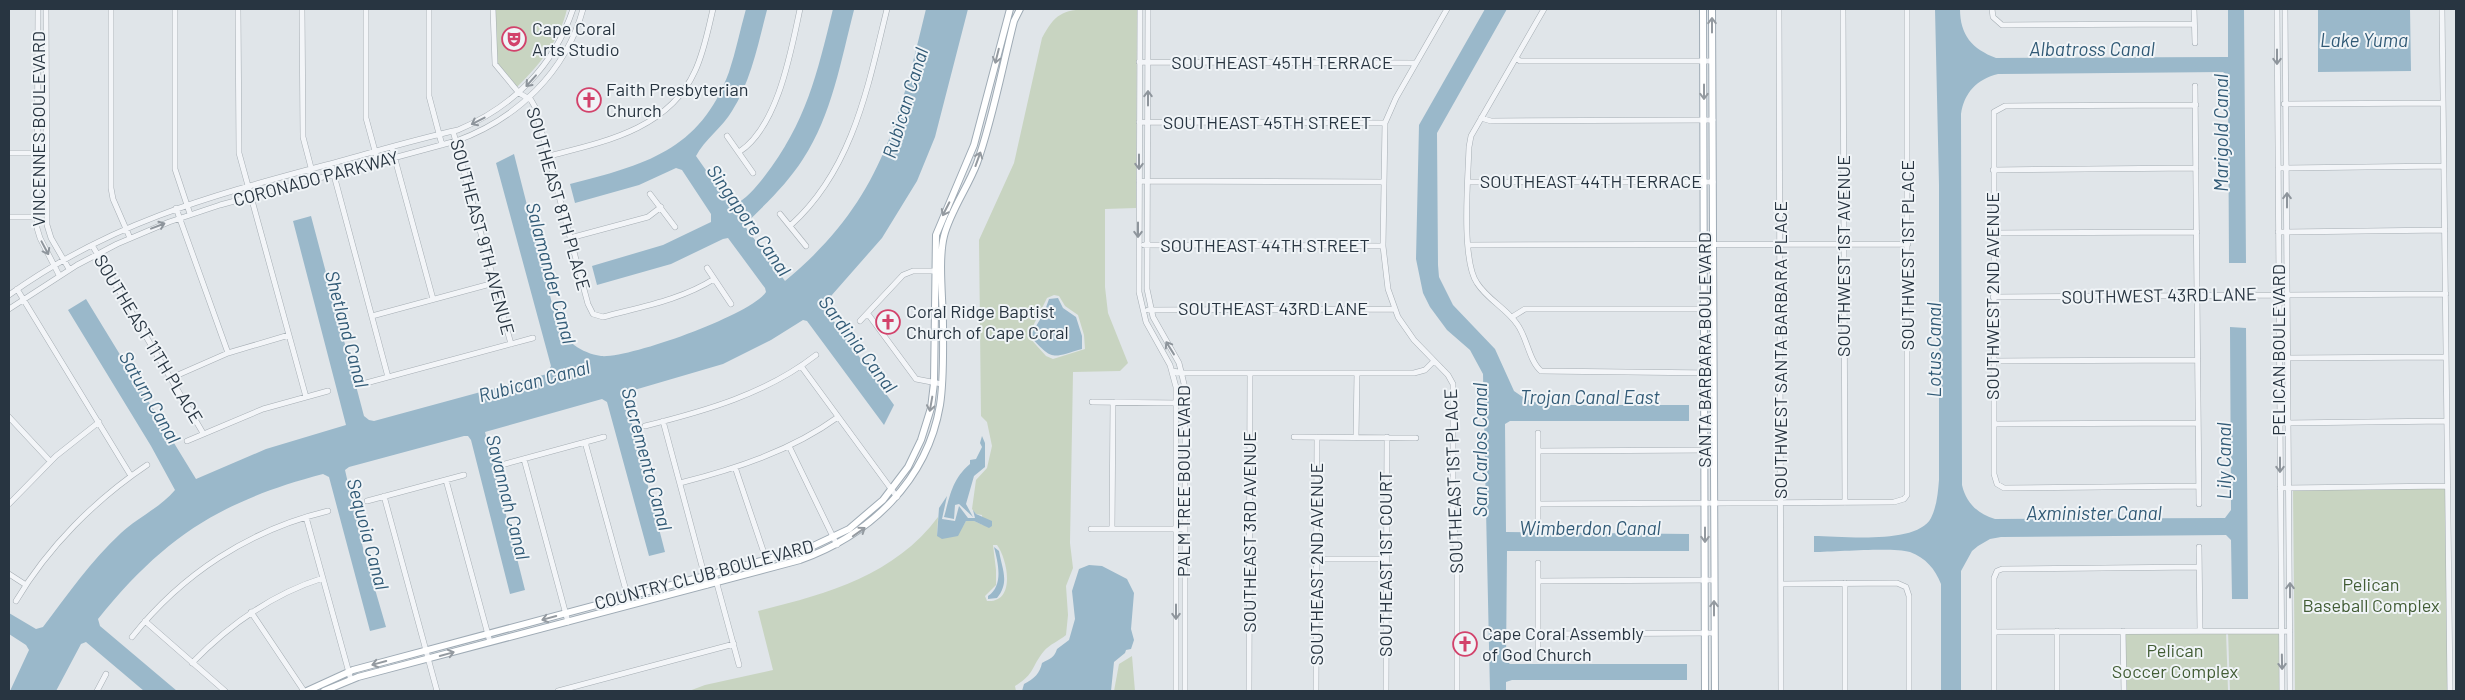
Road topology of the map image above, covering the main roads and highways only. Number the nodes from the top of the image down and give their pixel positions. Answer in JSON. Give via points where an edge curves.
{"nodes":[{"id":1,"x":1010,"y":9,"type":"edge"},
{"id":2,"x":1020,"y":9,"type":"edge"},
{"id":3,"x":1703,"y":9,"type":"edge"},
{"id":4,"x":1712,"y":9,"type":"edge"},
{"id":5,"x":987,"y":95,"type":"junction"},
{"id":6,"x":995,"y":97,"type":"junction"},
{"id":7,"x":975,"y":141,"type":"junction"},
{"id":8,"x":983,"y":144,"type":"junction"},
{"id":9,"x":306,"y":691,"type":"edge"},
{"id":10,"x":324,"y":691,"type":"edge"},
{"id":11,"x":1705,"y":691,"type":"edge"},
{"id":12,"x":1715,"y":691,"type":"edge"}],
"edges":[{"from":1,"to":5,"type":"main road","name":"COUNTRY CLUB BOULEVARD","one_way":true},
{"from":2,"to":6,"type":"main road","name":"COUNTRY CLUB BOULEVARD"},
{"from":3,"to":11,"type":"main road","name":"SANTA BARBARA BOULEVARD","one_way":true},
{"from":12,"to":4,"type":"main road","name":"SANTA BARBARA BOULEVARD","one_way":true},
{"from":5,"to":6,"type":"main road"},
{"from":5,"to":7,"type":"main road","name":"COUNTRY CLUB BOULEVARD"},
{"from":6,"to":8,"type":"main road","name":"COUNTRY CLUB BOULEVARD"},
{"from":7,"to":8,"type":"main road"},
{"from":7,"to":9,"type":"main road","name":"COUNTRY CLUB BOULEVARD","one_way":true,"via":[[964,173],[938,227],[934,244],[934,383],[922,440],[892,490],[858,522],[809,548],[349,672]]},
{"from":10,"to":8,"type":"main road","name":"COUNTRY CLUB BOULEVARD","one_way":true,"via":[[351,680],[800,560],[866,527],[897,497],[929,444],[942,384],[946,231],[968,186]]}]}
